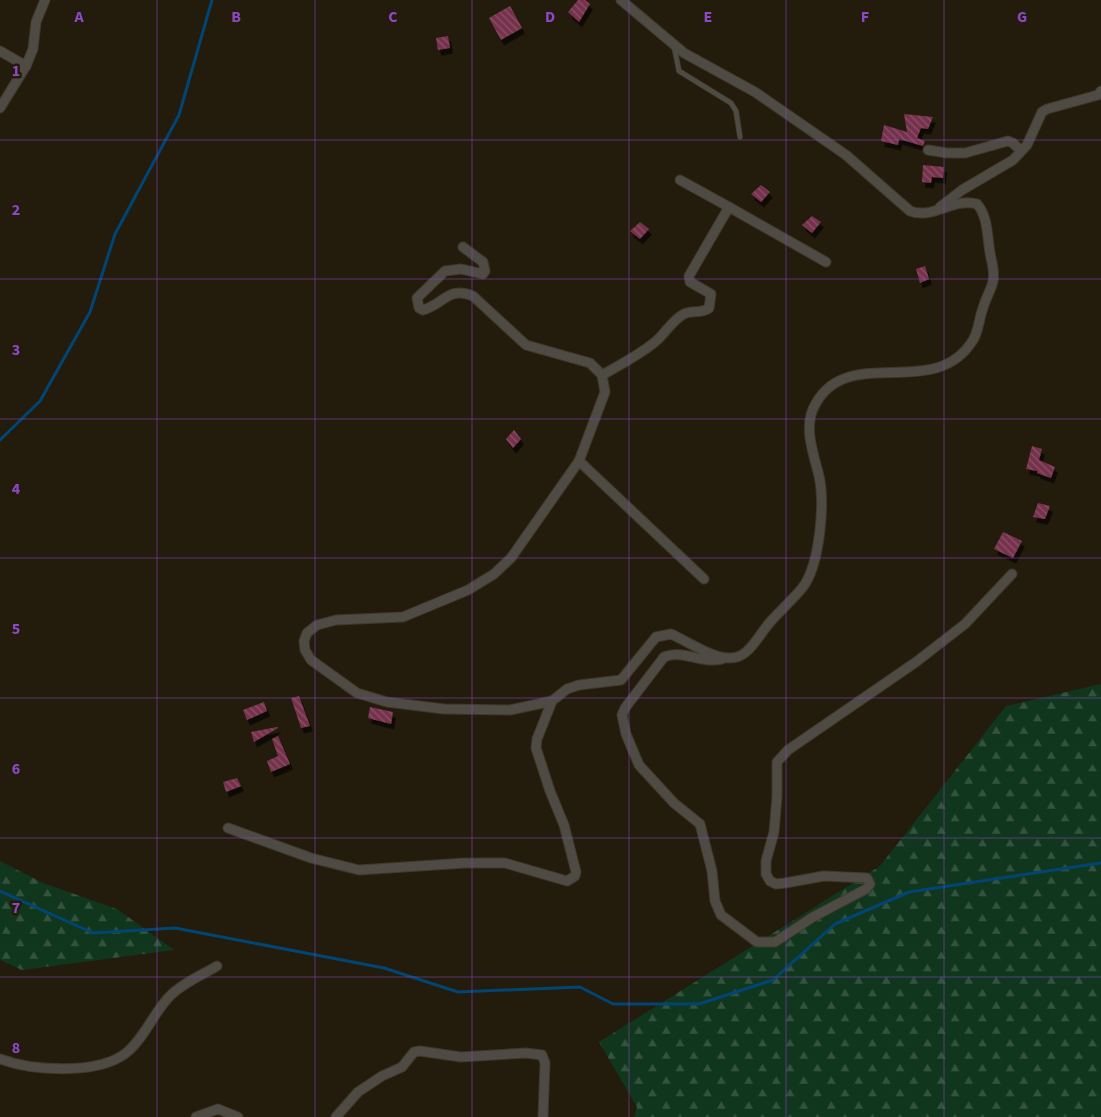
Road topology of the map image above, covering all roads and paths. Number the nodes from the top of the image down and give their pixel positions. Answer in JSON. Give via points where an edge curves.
{"nodes":[{"id":1,"x":45,"y":0,"type":"edge"},
{"id":2,"x":621,"y":0,"type":"edge"},
{"id":3,"x":674,"y":44,"type":"junction"},
{"id":4,"x":0,"y":51,"type":"edge"},
{"id":5,"x":26,"y":66,"type":"junction"},
{"id":6,"x":1101,"y":92,"type":"edge"},
{"id":7,"x":0,"y":108,"type":"edge"},
{"id":8,"x":740,"y":137,"type":"dead end"},
{"id":9,"x":928,"y":150,"type":"dead end"},
{"id":10,"x":1022,"y":151,"type":"junction"},
{"id":11,"x":680,"y":180,"type":"dead end"},
{"id":12,"x":729,"y":207,"type":"junction"},
{"id":13,"x":936,"y":211,"type":"junction"},
{"id":14,"x":463,"y":247,"type":"dead end"},
{"id":15,"x":826,"y":262,"type":"dead end"},
{"id":16,"x":602,"y":375,"type":"junction"},
{"id":17,"x":579,"y":461,"type":"junction"},
{"id":18,"x":1012,"y":574,"type":"dead end"},
{"id":19,"x":704,"y":579,"type":"dead end"},
{"id":20,"x":722,"y":659,"type":"junction"},
{"id":21,"x":552,"y":701,"type":"junction"},
{"id":22,"x":228,"y":828,"type":"dead end"},
{"id":23,"x":216,"y":966,"type":"dead end"},
{"id":24,"x":0,"y":1059,"type":"edge"},
{"id":25,"x":196,"y":1117,"type":"edge"},
{"id":26,"x":238,"y":1117,"type":"edge"},
{"id":27,"x":336,"y":1117,"type":"edge"},
{"id":28,"x":543,"y":1117,"type":"edge"}],
"edges":[{"from":1,"to":5,"type":"street","via":[[36,22],[34,49]]},
{"from":2,"to":3,"type":"street"},
{"from":3,"to":8,"type":"lane","via":[[680,71],[731,103],[736,111]]},
{"from":3,"to":13,"type":"street","via":[[684,53],[755,92],[846,155],[910,211],[922,214]]},
{"from":4,"to":5,"type":"street"},
{"from":5,"to":7,"type":"street"},
{"from":6,"to":10,"type":"street","via":[[1042,112]]},
{"from":9,"to":10,"type":"street","via":[[965,153],[1008,141]]},
{"from":10,"to":13,"type":"street"},
{"from":11,"to":12,"type":"street"},
{"from":12,"to":15,"type":"street"},
{"from":12,"to":16,"type":"street","via":[[689,276],[690,282],[710,294],[710,308],[683,315],[657,340]]},
{"from":13,"to":20,"type":"street","via":[[969,202],[977,204],[984,217],[995,282],[984,304],[974,340],[954,361],[931,371],[871,372],[844,377],[830,388],[814,409],[810,426],[820,498],[819,539],[812,566],[804,586],[748,651],[739,658]]},
{"from":14,"to":16,"type":"street","via":[[483,262],[486,270],[483,274],[461,269],[445,271],[417,298],[419,308],[430,308],[448,295],[463,292],[473,296],[526,345],[590,363]]},
{"from":16,"to":17,"type":"street","via":[[605,392]]},
{"from":17,"to":19,"type":"street"},
{"from":17,"to":21,"type":"street","via":[[511,558],[494,574],[460,593],[403,617],[336,620],[317,625],[307,633],[304,641],[311,660],[327,672],[357,693],[387,702],[444,710],[510,710]]},
{"from":18,"to":20,"type":"street","via":[[965,624],[916,662],[788,750],[776,762],[774,832],[766,861],[766,874],[770,881],[776,884],[824,876],[867,878],[870,884],[775,942],[757,942],[721,915],[714,901],[712,871],[700,824],[674,803],[639,765],[622,716],[664,657],[680,654],[708,662]]},
{"from":20,"to":21,"type":"street","via":[[670,634],[664,635],[656,637],[621,680],[579,685],[567,689]]},
{"from":21,"to":22,"type":"street","via":[[536,748],[564,824],[576,872],[567,881],[505,863],[359,870],[311,858]]},
{"from":23,"to":24,"type":"street","via":[[172,994],[127,1052],[108,1064],[68,1069],[10,1063]]},
{"from":25,"to":26,"type":"street","via":[[218,1109]]},
{"from":27,"to":28,"type":"street","via":[[358,1092],[402,1067],[414,1052],[420,1050],[460,1057],[542,1055],[546,1063]]}]}
